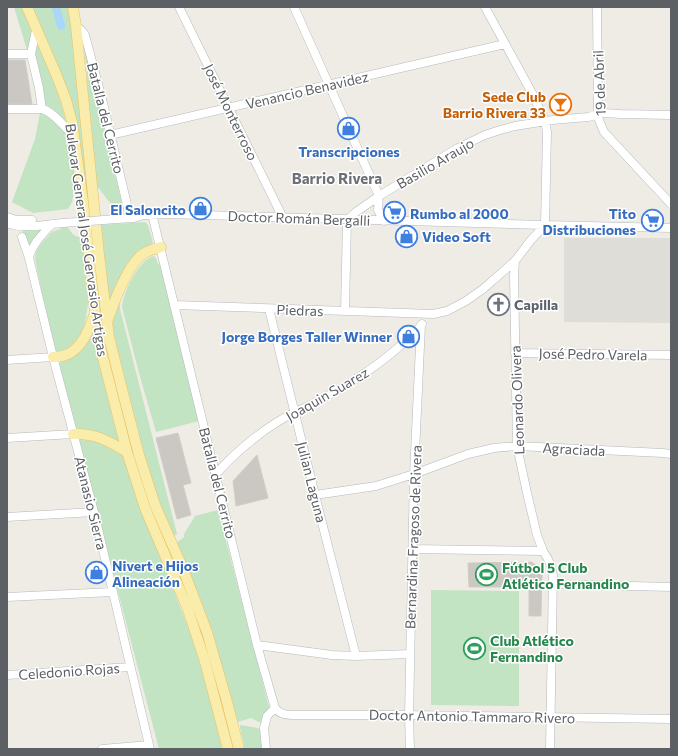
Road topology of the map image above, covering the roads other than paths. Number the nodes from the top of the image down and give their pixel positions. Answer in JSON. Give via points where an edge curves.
{"nodes":[{"id":1,"x":27,"y":7,"type":"edge"},
{"id":2,"x":73,"y":7,"type":"edge"},
{"id":3,"x":179,"y":7,"type":"edge"},
{"id":4,"x":294,"y":7,"type":"edge"},
{"id":5,"x":485,"y":7,"type":"edge"},
{"id":6,"x":598,"y":7,"type":"edge"},
{"id":7,"x":76,"y":26,"type":"junction"},
{"id":8,"x":36,"y":30,"type":"junction"},
{"id":9,"x":505,"y":44,"type":"junction"},
{"id":10,"x":7,"y":54,"type":"edge"},
{"id":11,"x":31,"y":54,"type":"junction"},
{"id":12,"x":329,"y":85,"type":"junction"},
{"id":13,"x":42,"y":108,"type":"junction"},
{"id":14,"x":228,"y":108,"type":"junction"},
{"id":15,"x":7,"y":109,"type":"edge"},
{"id":16,"x":598,"y":114,"type":"junction"},
{"id":17,"x":621,"y":114,"type":"junction"},
{"id":18,"x":671,"y":114,"type":"edge"},
{"id":19,"x":545,"y":121,"type":"junction"},
{"id":20,"x":601,"y":126,"type":"junction"},
{"id":21,"x":74,"y":136,"type":"junction"},
{"id":22,"x":110,"y":136,"type":"junction"},
{"id":23,"x":379,"y":196,"type":"junction"},
{"id":24,"x":671,"y":204,"type":"edge"},
{"id":25,"x":129,"y":213,"type":"junction"},
{"id":26,"x":148,"y":215,"type":"junction"},
{"id":27,"x":7,"y":217,"type":"edge"},
{"id":28,"x":117,"y":217,"type":"junction"},
{"id":29,"x":283,"y":218,"type":"junction"},
{"id":30,"x":63,"y":220,"type":"junction"},
{"id":31,"x":348,"y":220,"type":"junction"},
{"id":32,"x":384,"y":221,"type":"junction"},
{"id":33,"x":7,"y":223,"type":"edge"},
{"id":34,"x":52,"y":224,"type":"junction"},
{"id":35,"x":545,"y":226,"type":"junction"},
{"id":36,"x":671,"y":228,"type":"edge"},
{"id":37,"x":22,"y":237,"type":"dead end"},
{"id":38,"x":161,"y":247,"type":"junction"},
{"id":39,"x":29,"y":258,"type":"junction"},
{"id":40,"x":515,"y":261,"type":"junction"},
{"id":41,"x":174,"y":305,"type":"junction"},
{"id":42,"x":269,"y":309,"type":"junction"},
{"id":43,"x":345,"y":311,"type":"junction"},
{"id":44,"x":95,"y":313,"type":"junction"},
{"id":45,"x":427,"y":314,"type":"junction"},
{"id":46,"x":107,"y":321,"type":"junction"},
{"id":47,"x":421,"y":326,"type":"junction"},
{"id":48,"x":515,"y":353,"type":"junction"},
{"id":49,"x":671,"y":355,"type":"edge"},
{"id":50,"x":53,"y":357,"type":"junction"},
{"id":51,"x":7,"y":360,"type":"edge"},
{"id":52,"x":295,"y":412,"type":"junction"},
{"id":53,"x":74,"y":434,"type":"junction"},
{"id":54,"x":7,"y":438,"type":"edge"},
{"id":55,"x":516,"y":446,"type":"junction"},
{"id":56,"x":127,"y":452,"type":"junction"},
{"id":57,"x":671,"y":454,"type":"edge"},
{"id":58,"x":216,"y":474,"type":"junction"},
{"id":59,"x":414,"y":474,"type":"junction"},
{"id":60,"x":315,"y":495,"type":"junction"},
{"id":61,"x":94,"y":512,"type":"junction"},
{"id":62,"x":7,"y":517,"type":"edge"},
{"id":63,"x":412,"y":549,"type":"junction"},
{"id":64,"x":543,"y":551,"type":"junction"},
{"id":65,"x":552,"y":584,"type":"junction"},
{"id":66,"x":671,"y":587,"type":"edge"},
{"id":67,"x":112,"y":592,"type":"junction"},
{"id":68,"x":7,"y":597,"type":"edge"},
{"id":69,"x":257,"y":645,"type":"junction"},
{"id":70,"x":410,"y":654,"type":"junction"},
{"id":71,"x":356,"y":656,"type":"junction"},
{"id":72,"x":130,"y":667,"type":"junction"},
{"id":73,"x":7,"y":675,"type":"edge"},
{"id":74,"x":275,"y":708,"type":"junction"},
{"id":75,"x":409,"y":715,"type":"junction"},
{"id":76,"x":550,"y":717,"type":"junction"},
{"id":77,"x":671,"y":719,"type":"edge"},
{"id":78,"x":149,"y":747,"type":"edge"},
{"id":79,"x":102,"y":749,"type":"edge"},
{"id":80,"x":228,"y":749,"type":"edge"},
{"id":81,"x":239,"y":749,"type":"edge"},
{"id":82,"x":266,"y":749,"type":"edge"},
{"id":83,"x":410,"y":749,"type":"edge"},
{"id":84,"x":550,"y":749,"type":"edge"}],
"edges":[{"from":1,"to":8,"type":"main road","name":"Bulevar General José Gervasio Artigas"},
{"from":2,"to":7,"type":"main road","name":"Bulevar General José Gervasio Artigas"},
{"from":3,"to":14,"type":"street","name":"José Monterroso"},
{"from":4,"to":12,"type":"street"},
{"from":5,"to":9,"type":"street"},
{"from":6,"to":16,"type":"street","name":"19 de Abril"},
{"from":7,"to":22,"type":"street","name":"Batalla del Cerrito","via":[[85,35]]},
{"from":7,"to":46,"type":"main road","name":"Bulevar General José Gervasio Artigas"},
{"from":8,"to":11,"type":"street"},
{"from":8,"to":21,"type":"main road","name":"Bulevar General José Gervasio Artigas","via":[[66,100]]},
{"from":9,"to":12,"type":"street","name":"Venancio Benavidez"},
{"from":9,"to":19,"type":"street"},
{"from":10,"to":11,"type":"street"},
{"from":11,"to":13,"type":"street"},
{"from":12,"to":14,"type":"street","name":"Venancio Benavidez"},
{"from":12,"to":23,"type":"street"},
{"from":13,"to":15,"type":"street"},
{"from":13,"to":21,"type":"street","via":[[55,116]]},
{"from":14,"to":22,"type":"street","name":"Venancio Benavidez"},
{"from":14,"to":29,"type":"street","name":"José Monterroso"},
{"from":16,"to":17,"type":"street","name":"Basilio Araujo"},
{"from":16,"to":19,"type":"street","name":"Basilio Araujo"},
{"from":16,"to":20,"type":"street","name":"19 de Abril"},
{"from":17,"to":18,"type":"street","name":"Basilio Araujo"},
{"from":17,"to":20,"type":"street","via":[[606,119]]},
{"from":19,"to":23,"type":"street","name":"Basilio Araujo","via":[[500,130],[469,142]]},
{"from":19,"to":35,"type":"street"},
{"from":20,"to":24,"type":"street","name":"19 de Abril"},
{"from":21,"to":44,"type":"main road","name":"Bulevar General José Gervasio Artigas"},
{"from":22,"to":25,"type":"street","name":"Batalla del Cerrito"},
{"from":23,"to":31,"type":"street","name":"Basilio Araujo"},
{"from":23,"to":32,"type":"street","via":[[378,210]]},
{"from":25,"to":26,"type":"street","name":"Doctor Román Bergalli"},
{"from":25,"to":28,"type":"street","name":"Doctor Román Bergalli"},
{"from":26,"to":28,"type":"street","name":"Doctor Román Bergalli","via":[[134,218]]},
{"from":26,"to":29,"type":"street","name":"Doctor Román Bergalli"},
{"from":26,"to":38,"type":"street","name":"Batalla del Cerrito"},
{"from":27,"to":30,"type":"street","via":[[16,220]]},
{"from":28,"to":30,"type":"street","name":"Doctor Román Bergalli"},
{"from":29,"to":31,"type":"street","name":"Doctor Román Bergalli"},
{"from":30,"to":34,"type":"street"},
{"from":31,"to":32,"type":"street","name":"Doctor Román Bergalli"},
{"from":31,"to":43,"type":"street"},
{"from":32,"to":35,"type":"street","name":"Doctor Román Bergalli"},
{"from":33,"to":34,"type":"street","via":[[16,226]]},
{"from":34,"to":39,"type":"street","via":[[35,243]]},
{"from":35,"to":36,"type":"street","name":"Doctor Román Bergalli"},
{"from":35,"to":40,"type":"street"},
{"from":37,"to":39,"type":"street","name":"Atanasio Sierra"},
{"from":38,"to":41,"type":"street","name":"Batalla del Cerrito"},
{"from":38,"to":46,"type":"main road","via":[[143,254],[136,260],[123,282]]},
{"from":39,"to":50,"type":"street","name":"Atanasio Sierra"},
{"from":40,"to":45,"type":"street","via":[[466,301],[447,311]]},
{"from":40,"to":48,"type":"street","name":"Leonardo Olivera"},
{"from":41,"to":42,"type":"street","name":"Piedras"},
{"from":41,"to":58,"type":"street","name":"Batalla del Cerrito"},
{"from":42,"to":43,"type":"street","name":"Piedras"},
{"from":42,"to":52,"type":"street","name":"Julian Laguna"},
{"from":43,"to":45,"type":"street","name":"Piedras"},
{"from":44,"to":50,"type":"main road","via":[[79,345],[66,356]]},
{"from":44,"to":56,"type":"main road","name":"Bulevar General José Gervasio Artigas","via":[[101,350]]},
{"from":45,"to":47,"type":"street","name":"Joaquin Suarez"},
{"from":46,"to":81,"type":"main road","name":"Bulevar General José Gervasio Artigas","via":[[139,455],[155,505],[207,632]]},
{"from":47,"to":52,"type":"street","name":"Joaquin Suarez","via":[[368,372]]},
{"from":47,"to":59,"type":"street","name":"Bernardina Fragoso de Rivera"},
{"from":48,"to":49,"type":"street","name":"José Pedro Varela"},
{"from":48,"to":55,"type":"street","name":"Leonardo Olivera"},
{"from":50,"to":51,"type":"street"},
{"from":50,"to":53,"type":"street","name":"Atanasio Sierra"},
{"from":52,"to":58,"type":"street","name":"Joaquin Suarez","via":[[252,440]]},
{"from":52,"to":60,"type":"street","name":"Julian Laguna"},
{"from":53,"to":54,"type":"street"},
{"from":53,"to":56,"type":"main road","via":[[97,436]]},
{"from":53,"to":61,"type":"street","name":"Atanasio Sierra"},
{"from":55,"to":57,"type":"street","name":"Agraciada"},
{"from":55,"to":59,"type":"street","name":"Agraciada","via":[[481,450]]},
{"from":55,"to":64,"type":"street","name":"Leonardo Olivera"},
{"from":56,"to":80,"type":"main road","name":"Bulevar General José Gervasio Artigas","via":[[145,508],[192,621]]},
{"from":58,"to":69,"type":"street","name":"Batalla del Cerrito"},
{"from":59,"to":60,"type":"street","name":"Agraciada","via":[[376,486]]},
{"from":59,"to":63,"type":"street","name":"Bernardina Fragoso de Rivera"},
{"from":60,"to":71,"type":"street","name":"Julian Laguna"},
{"from":61,"to":62,"type":"street"},
{"from":61,"to":67,"type":"street","name":"Atanasio Sierra"},
{"from":63,"to":64,"type":"street"},
{"from":63,"to":70,"type":"street","name":"Bernardina Fragoso de Rivera"},
{"from":64,"to":65,"type":"street","name":"Leonardo Olivera","via":[[551,566]]},
{"from":65,"to":66,"type":"street"},
{"from":65,"to":76,"type":"street","name":"Leonardo Olivera"},
{"from":67,"to":68,"type":"street"},
{"from":67,"to":72,"type":"street","name":"Atanasio Sierra"},
{"from":69,"to":71,"type":"street"},
{"from":69,"to":74,"type":"street","name":"Batalla del Cerrito"},
{"from":70,"to":71,"type":"street"},
{"from":70,"to":75,"type":"street","name":"Bernardina Fragoso de Rivera"},
{"from":72,"to":73,"type":"street","name":"Celedonio Rojas"},
{"from":72,"to":78,"type":"street","name":"Atanasio Sierra"},
{"from":74,"to":75,"type":"street","name":"Doctor Antonio Tammaro Rivero","via":[[284,715]]},
{"from":74,"to":82,"type":"street","via":[[267,716],[264,728]]},
{"from":75,"to":76,"type":"street","name":"Doctor Antonio Tammaro Rivero"},
{"from":75,"to":83,"type":"street","name":"Bernardina Fragoso de Rivera"},
{"from":76,"to":77,"type":"street","name":"Doctor Antonio Tammaro Rivero"},
{"from":76,"to":84,"type":"street","name":"Leonardo Olivera"},
{"from":78,"to":79,"type":"street"}]}
